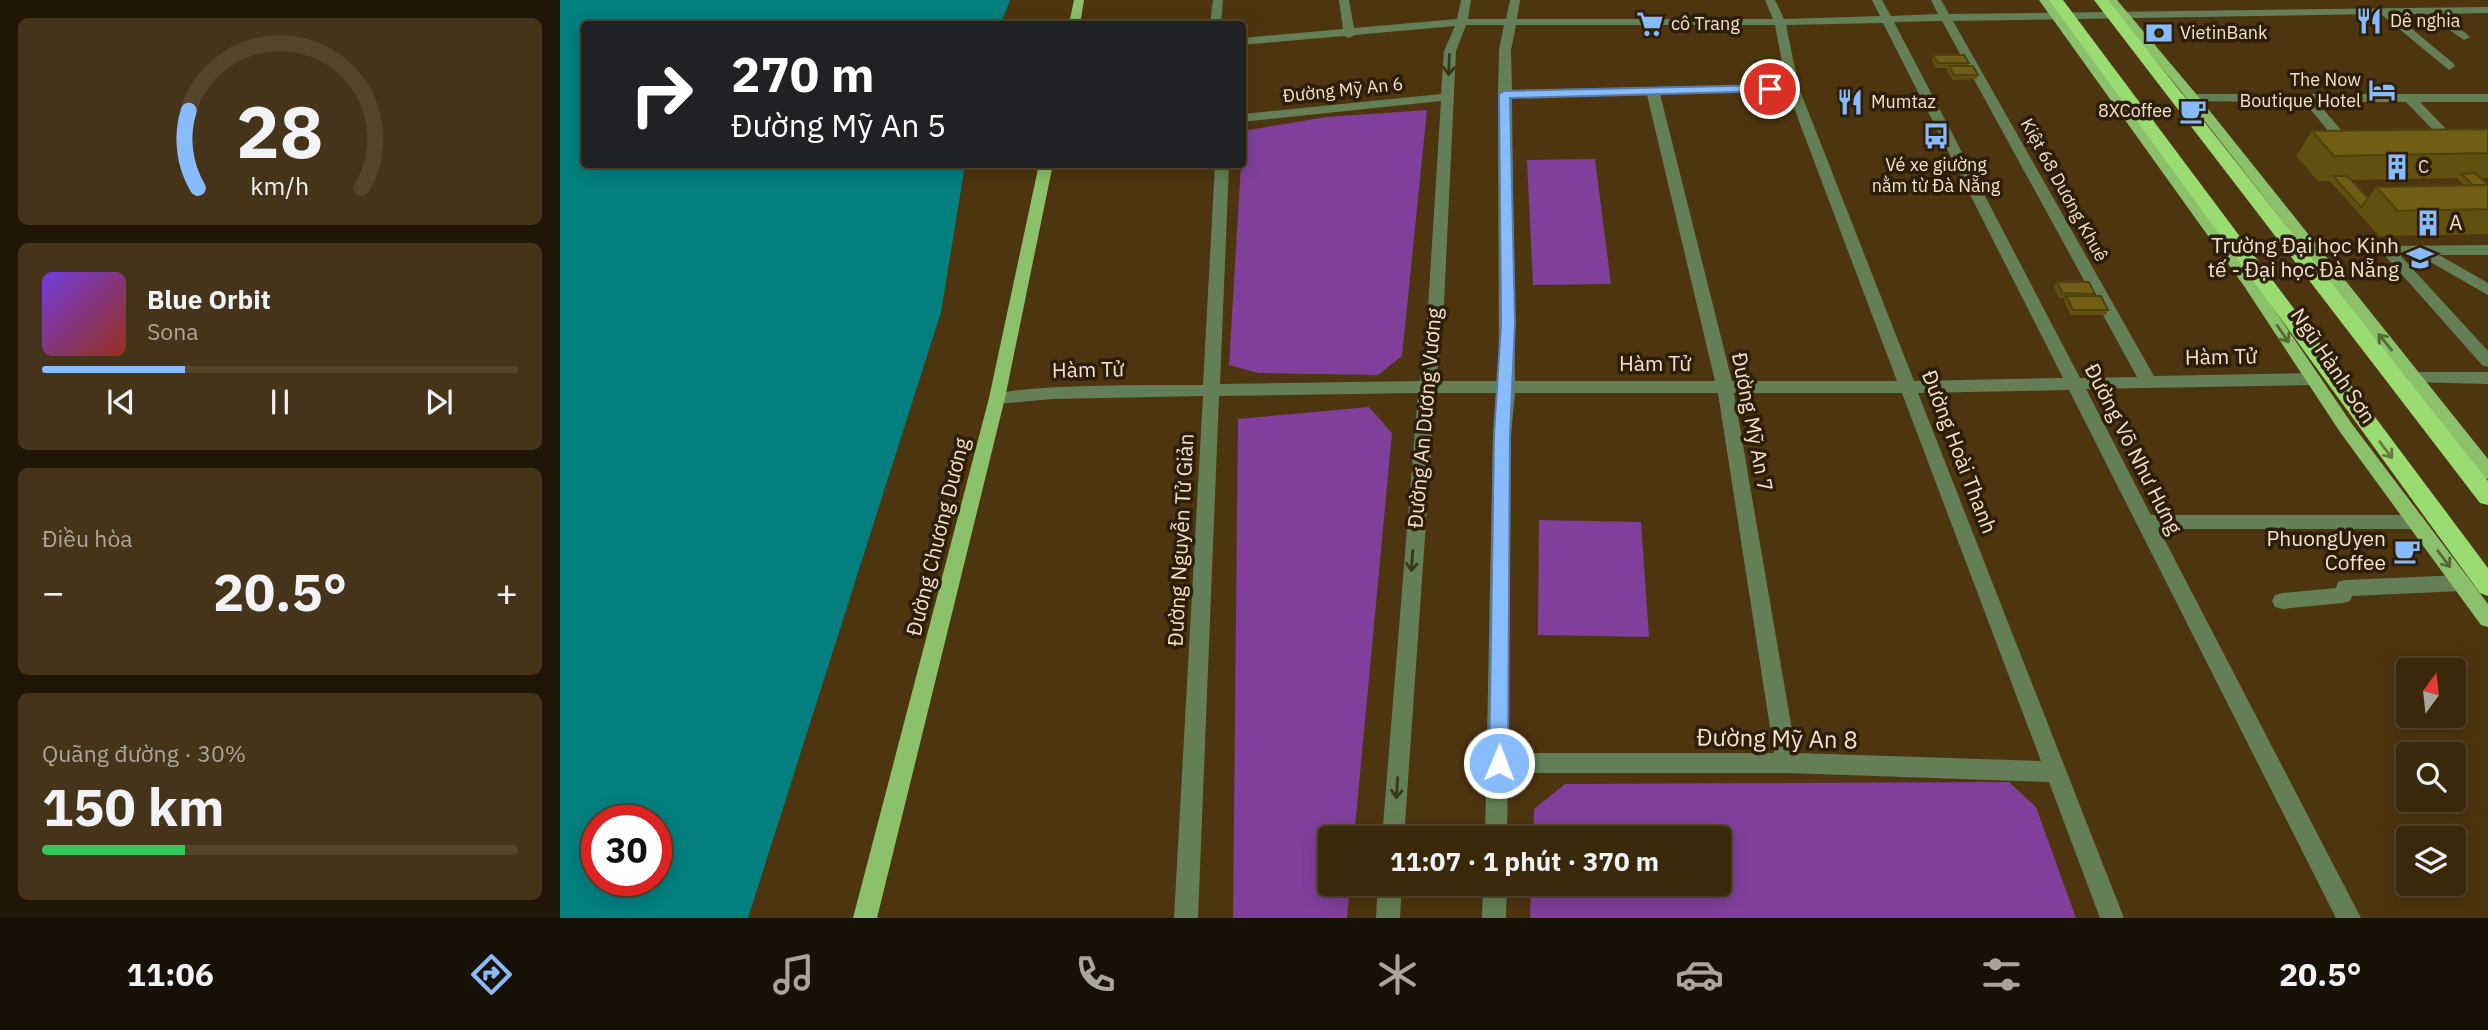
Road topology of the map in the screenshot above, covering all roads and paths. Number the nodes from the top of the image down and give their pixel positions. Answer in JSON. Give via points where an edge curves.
{"nodes":[{"id":1,"x":1079,"y":0,"type":"edge"},
{"id":2,"x":1218,"y":0,"type":"edge"},
{"id":3,"x":1344,"y":0,"type":"edge"},
{"id":4,"x":1466,"y":0,"type":"edge"},
{"id":5,"x":1515,"y":0,"type":"edge"},
{"id":6,"x":1770,"y":0,"type":"edge"},
{"id":7,"x":1877,"y":0,"type":"edge"},
{"id":8,"x":1937,"y":0,"type":"edge"},
{"id":9,"x":2044,"y":0,"type":"edge"},
{"id":10,"x":2101,"y":0,"type":"edge"},
{"id":11,"x":2270,"y":0,"type":"edge"},
{"id":12,"x":2314,"y":0,"type":"edge"},
{"id":13,"x":2429,"y":7,"type":"edge"},
{"id":14,"x":2114,"y":9,"type":"edge"},
{"id":15,"x":2059,"y":10,"type":"edge"},
{"id":16,"x":2384,"y":10,"type":"junction"},
{"id":17,"x":2488,"y":10,"type":"edge"},
{"id":18,"x":2326,"y":11,"type":"junction"},
{"id":19,"x":2281,"y":12,"type":"junction"},
{"id":20,"x":1947,"y":18,"type":"junction"},
{"id":21,"x":1887,"y":20,"type":"junction"},
{"id":22,"x":1076,"y":21,"type":"edge"},
{"id":23,"x":1216,"y":21,"type":"edge"},
{"id":24,"x":1462,"y":22,"type":"junction"},
{"id":25,"x":1513,"y":22,"type":"junction"},
{"id":26,"x":1780,"y":22,"type":"junction"},
{"id":27,"x":1349,"y":35,"type":"junction"},
{"id":28,"x":2464,"y":37,"type":"dead end"},
{"id":29,"x":1246,"y":42,"type":"edge"},
{"id":30,"x":2449,"y":66,"type":"dead end"},
{"id":31,"x":1793,"y":88,"type":"junction"},
{"id":32,"x":1653,"y":93,"type":"junction"},
{"id":33,"x":1504,"y":94,"type":"junction"},
{"id":34,"x":1448,"y":97,"type":"junction"},
{"id":35,"x":2408,"y":97,"type":"junction"},
{"id":36,"x":2307,"y":98,"type":"junction"},
{"id":37,"x":2488,"y":98,"type":"edge"},
{"id":38,"x":2187,"y":99,"type":"junction"},
{"id":39,"x":1246,"y":118,"type":"edge"},
{"id":40,"x":2336,"y":131,"type":"edge"},
{"id":41,"x":2443,"y":132,"type":"edge"},
{"id":42,"x":1045,"y":168,"type":"edge"},
{"id":43,"x":1222,"y":168,"type":"edge"},
{"id":44,"x":2419,"y":250,"type":"junction"},
{"id":45,"x":2488,"y":250,"type":"edge"},
{"id":46,"x":2488,"y":290,"type":"edge"},
{"id":47,"x":2488,"y":361,"type":"edge"},
{"id":48,"x":2488,"y":378,"type":"edge"},
{"id":49,"x":2314,"y":379,"type":"junction"},
{"id":50,"x":2334,"y":379,"type":"junction"},
{"id":51,"x":2406,"y":379,"type":"junction"},
{"id":52,"x":2148,"y":381,"type":"junction"},
{"id":53,"x":2073,"y":383,"type":"junction"},
{"id":54,"x":1428,"y":387,"type":"junction"},
{"id":55,"x":1725,"y":387,"type":"junction"},
{"id":56,"x":1910,"y":387,"type":"junction"},
{"id":57,"x":1507,"y":388,"type":"junction"},
{"id":58,"x":1211,"y":391,"type":"junction"},
{"id":59,"x":997,"y":398,"type":"junction"},
{"id":60,"x":2488,"y":472,"type":"edge"},
{"id":61,"x":2488,"y":497,"type":"edge"},
{"id":62,"x":2145,"y":522,"type":"junction"},
{"id":63,"x":2416,"y":522,"type":"junction"},
{"id":64,"x":2461,"y":583,"type":"junction"},
{"id":65,"x":2488,"y":586,"type":"edge"},
{"id":66,"x":2282,"y":601,"type":"dead end"},
{"id":67,"x":2488,"y":619,"type":"edge"},
{"id":68,"x":1499,"y":763,"type":"junction"},
{"id":69,"x":1787,"y":763,"type":"junction"},
{"id":70,"x":2055,"y":772,"type":"junction"},
{"id":71,"x":1394,"y":826,"type":"edge"},
{"id":72,"x":1496,"y":826,"type":"edge"},
{"id":73,"x":1389,"y":896,"type":"edge"},
{"id":74,"x":1495,"y":896,"type":"edge"},
{"id":75,"x":865,"y":918,"type":"edge"},
{"id":76,"x":1186,"y":918,"type":"edge"},
{"id":77,"x":1388,"y":918,"type":"edge"},
{"id":78,"x":1494,"y":918,"type":"edge"},
{"id":79,"x":2112,"y":918,"type":"edge"},
{"id":80,"x":2349,"y":918,"type":"edge"}],
"edges":[{"from":1,"to":22,"type":"main road"},
{"from":2,"to":23,"type":"street"},
{"from":3,"to":27,"type":"street"},
{"from":4,"to":24,"type":"street","name":"Đường An Dương Vương"},
{"from":5,"to":25,"type":"street"},
{"from":6,"to":26,"type":"street","name":"Đường Hoài Thanh"},
{"from":7,"to":21,"type":"street","name":"Đường Võ Như Hưng"},
{"from":8,"to":20,"type":"street","name":"Kiệt 68 Dương Khuê"},
{"from":9,"to":15,"type":"main road","name":"Ngũ Hành Sơn"},
{"from":10,"to":14,"type":"highway","name":"Ngũ Hành Sơn"},
{"from":11,"to":19,"type":"street"},
{"from":12,"to":18,"type":"street"},
{"from":13,"to":16,"type":"street"},
{"from":13,"to":17,"type":"street"},
{"from":13,"to":28,"type":"street"},
{"from":14,"to":15,"type":"street"},
{"from":14,"to":19,"type":"street"},
{"from":14,"to":38,"type":"main road","name":"Ngũ Hành Sơn"},
{"from":14,"to":38,"type":"highway","name":"Ngũ Hành Sơn","via":[[2127,32]]},
{"from":15,"to":20,"type":"street"},
{"from":15,"to":49,"type":"main road","name":"Ngũ Hành Sơn","one_way":true},
{"from":15,"to":50,"type":"highway","name":"Ngũ Hành Sơn"},
{"from":16,"to":18,"type":"street"},
{"from":16,"to":30,"type":"street"},
{"from":18,"to":19,"type":"street"},
{"from":20,"to":21,"type":"street"},
{"from":20,"to":52,"type":"street","name":"Kiệt 68 Dương Khuê"},
{"from":21,"to":26,"type":"street"},
{"from":21,"to":53,"type":"street","name":"Đường Võ Như Hưng"},
{"from":24,"to":25,"type":"street"},
{"from":24,"to":27,"type":"street"},
{"from":24,"to":34,"type":"street","name":"Đường An Dương Vương","one_way":true,"via":[[1450,51]]},
{"from":25,"to":26,"type":"street"},
{"from":25,"to":33,"type":"street","via":[[1505,50]]},
{"from":26,"to":31,"type":"street","name":"Đường Hoài Thanh"},
{"from":27,"to":29,"type":"street"},
{"from":31,"to":32,"type":"street"},
{"from":31,"to":56,"type":"street","name":"Đường Hoài Thanh"},
{"from":32,"to":33,"type":"street"},
{"from":32,"to":55,"type":"street","name":"Đường Mỹ An 7"},
{"from":33,"to":57,"type":"street"},
{"from":34,"to":39,"type":"street","name":"Đường Mỹ An 6"},
{"from":34,"to":54,"type":"street","name":"Đường An Dương Vương"},
{"from":35,"to":36,"type":"street"},
{"from":35,"to":37,"type":"street"},
{"from":35,"to":41,"type":"street"},
{"from":36,"to":38,"type":"street"},
{"from":36,"to":40,"type":"street"},
{"from":51,"to":38,"type":"highway","name":"Ngũ Hành Sơn","one_way":true},
{"from":42,"to":59,"type":"main road","name":"Đường Chương Dương"},
{"from":43,"to":58,"type":"street","name":"Đường Nguyễn Tử Giản"},
{"from":44,"to":45,"type":"street"},
{"from":44,"to":46,"type":"street"},
{"from":44,"to":47,"type":"street","via":[[2388,251]]},
{"from":48,"to":51,"type":"street"},
{"from":49,"to":50,"type":"highway"},
{"from":49,"to":52,"type":"street","name":"Hàm Tử"},
{"from":49,"to":63,"type":"main road","name":"Ngũ Hành Sơn"},
{"from":50,"to":65,"type":"highway","name":"Ngũ Hành Sơn","one_way":true},
{"from":51,"to":60,"type":"main road","name":"Ngũ Hành Sơn"},
{"from":51,"to":61,"type":"highway","name":"Ngũ Hành Sơn"},
{"from":52,"to":53,"type":"street","name":"Hàm Tử"},
{"from":53,"to":56,"type":"street","name":"Hàm Tử"},
{"from":53,"to":62,"type":"street","name":"Đường Võ Như Hưng"},
{"from":54,"to":57,"type":"street","name":"Hàm Tử"},
{"from":54,"to":58,"type":"street","name":"Hàm Tử"},
{"from":54,"to":71,"type":"street","name":"Đường An Dương Vương","one_way":true},
{"from":55,"to":56,"type":"street","name":"Hàm Tử"},
{"from":55,"to":57,"type":"street","name":"Hàm Tử"},
{"from":55,"to":69,"type":"street","name":"Đường Mỹ An 7"},
{"from":56,"to":70,"type":"street","name":"Đường Hoài Thanh"},
{"from":57,"to":68,"type":"street","via":[[1502,435]]},
{"from":58,"to":59,"type":"street","name":"Hàm Tử"},
{"from":58,"to":76,"type":"street","name":"Đường Nguyễn Tử Giản"},
{"from":59,"to":75,"type":"main road","name":"Đường Chương Dương"},
{"from":62,"to":63,"type":"street"},
{"from":62,"to":80,"type":"street","name":"Đường Võ Như Hưng"},
{"from":63,"to":64,"type":"main road","name":"Ngũ Hành Sơn","one_way":true},
{"from":64,"to":66,"type":"street","via":[[2345,588],[2343,595]]},
{"from":64,"to":67,"type":"main road","name":"Ngũ Hành Sơn"},
{"from":68,"to":69,"type":"street","name":"Đường Mỹ An 8"},
{"from":68,"to":72,"type":"street"},
{"from":69,"to":70,"type":"street","name":"Đường Mỹ An 8"},
{"from":70,"to":79,"type":"street","name":"Đường Hoài Thanh"},
{"from":73,"to":77,"type":"street"},
{"from":74,"to":78,"type":"street"}]}
